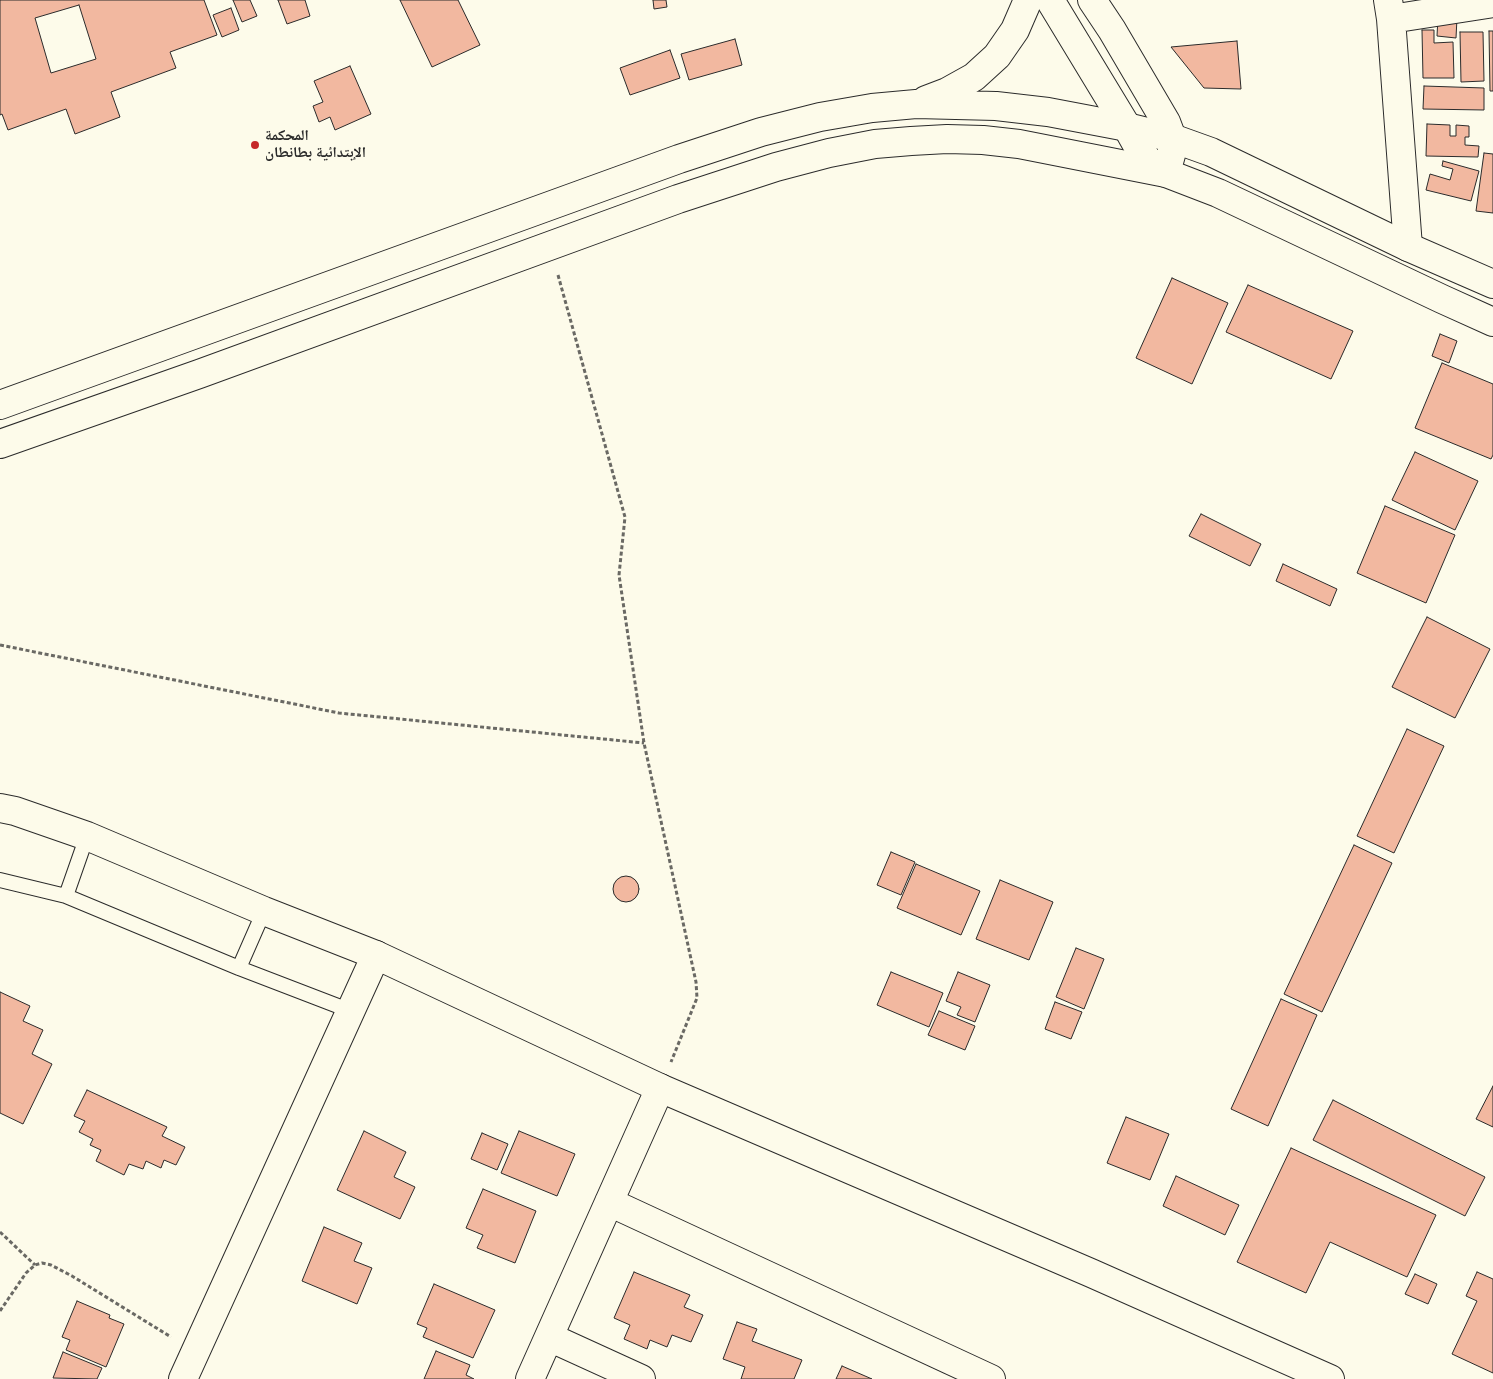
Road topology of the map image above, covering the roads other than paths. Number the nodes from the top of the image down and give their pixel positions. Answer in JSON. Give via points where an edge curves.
{"nodes":[{"id":1,"x":1028,"y":0,"type":"edge"},
{"id":2,"x":1050,"y":0,"type":"edge"},
{"id":3,"x":1092,"y":0,"type":"edge"},
{"id":4,"x":1493,"y":3,"type":"edge"},
{"id":5,"x":1390,"y":10,"type":"edge"},
{"id":6,"x":916,"y":104,"type":"junction"},
{"id":7,"x":1127,"y":127,"type":"junction"},
{"id":8,"x":1172,"y":138,"type":"junction"},
{"id":9,"x":1161,"y":172,"type":"junction"},
{"id":10,"x":1408,"y":247,"type":"junction"},
{"id":11,"x":1455,"y":267,"type":"junction"},
{"id":12,"x":1493,"y":284,"type":"edge"},
{"id":13,"x":1442,"y":299,"type":"junction"},
{"id":14,"x":1493,"y":322,"type":"edge"},
{"id":15,"x":0,"y":405,"type":"edge"},
{"id":16,"x":0,"y":444,"type":"edge"},
{"id":17,"x":5,"y":807,"type":"edge"},
{"id":18,"x":87,"y":836,"type":"junction"},
{"id":19,"x":0,"y":880,"type":"edge"},
{"id":20,"x":66,"y":896,"type":"junction"},
{"id":21,"x":264,"y":911,"type":"junction"},
{"id":22,"x":376,"y":955,"type":"junction"},
{"id":23,"x":239,"y":968,"type":"junction"},
{"id":24,"x":351,"y":1011,"type":"junction"},
{"id":25,"x":660,"y":1088,"type":"junction"},
{"id":26,"x":609,"y":1202,"type":"junction"},
{"id":27,"x":549,"y":1338,"type":"junction"},
{"id":28,"x":183,"y":1379,"type":"edge"},
{"id":29,"x":530,"y":1379,"type":"edge"},
{"id":30,"x":641,"y":1379,"type":"edge"},
{"id":31,"x":991,"y":1379,"type":"edge"},
{"id":32,"x":1330,"y":1379,"type":"edge"}],
"edges":[{"from":1,"to":6,"type":"main road","via":[[1015,30],[997,56],[974,77]]},
{"from":2,"to":7,"type":"main road"},
{"from":3,"to":8,"type":"main road","via":[[1155,102]]},
{"from":4,"to":5,"type":"main road"},
{"from":5,"to":10,"type":"main road"},
{"from":6,"to":7,"type":"main road","via":[[996,106]]},
{"from":6,"to":15,"type":"main road","via":[[820,117],[679,158]]},
{"from":7,"to":8,"type":"main road"},
{"from":7,"to":9,"type":"main road","via":[[1146,158]]},
{"from":8,"to":9,"type":"main road","via":[[1172,151]]},
{"from":8,"to":10,"type":"main road","via":[[1211,152]]},
{"from":9,"to":13,"type":"main road","via":[[1218,193]]},
{"from":9,"to":16,"type":"main road","via":[[983,140],[875,144],[829,153],[678,199]]},
{"from":10,"to":11,"type":"main road"},
{"from":11,"to":12,"type":"main road"},
{"from":11,"to":13,"type":"main road"},
{"from":13,"to":14,"type":"main road"},
{"from":17,"to":18,"type":"main road"},
{"from":18,"to":20,"type":"lane"},
{"from":18,"to":21,"type":"main road"},
{"from":19,"to":20,"type":"lane"},
{"from":20,"to":23,"type":"lane"},
{"from":21,"to":22,"type":"main road"},
{"from":21,"to":23,"type":"lane"},
{"from":22,"to":24,"type":"main road"},
{"from":22,"to":25,"type":"main road"},
{"from":23,"to":24,"type":"lane"},
{"from":24,"to":28,"type":"main road"},
{"from":25,"to":26,"type":"main road"},
{"from":25,"to":32,"type":"main road"},
{"from":26,"to":27,"type":"main road"},
{"from":26,"to":31,"type":"main road"},
{"from":27,"to":29,"type":"main road"},
{"from":27,"to":30,"type":"main road"}]}
